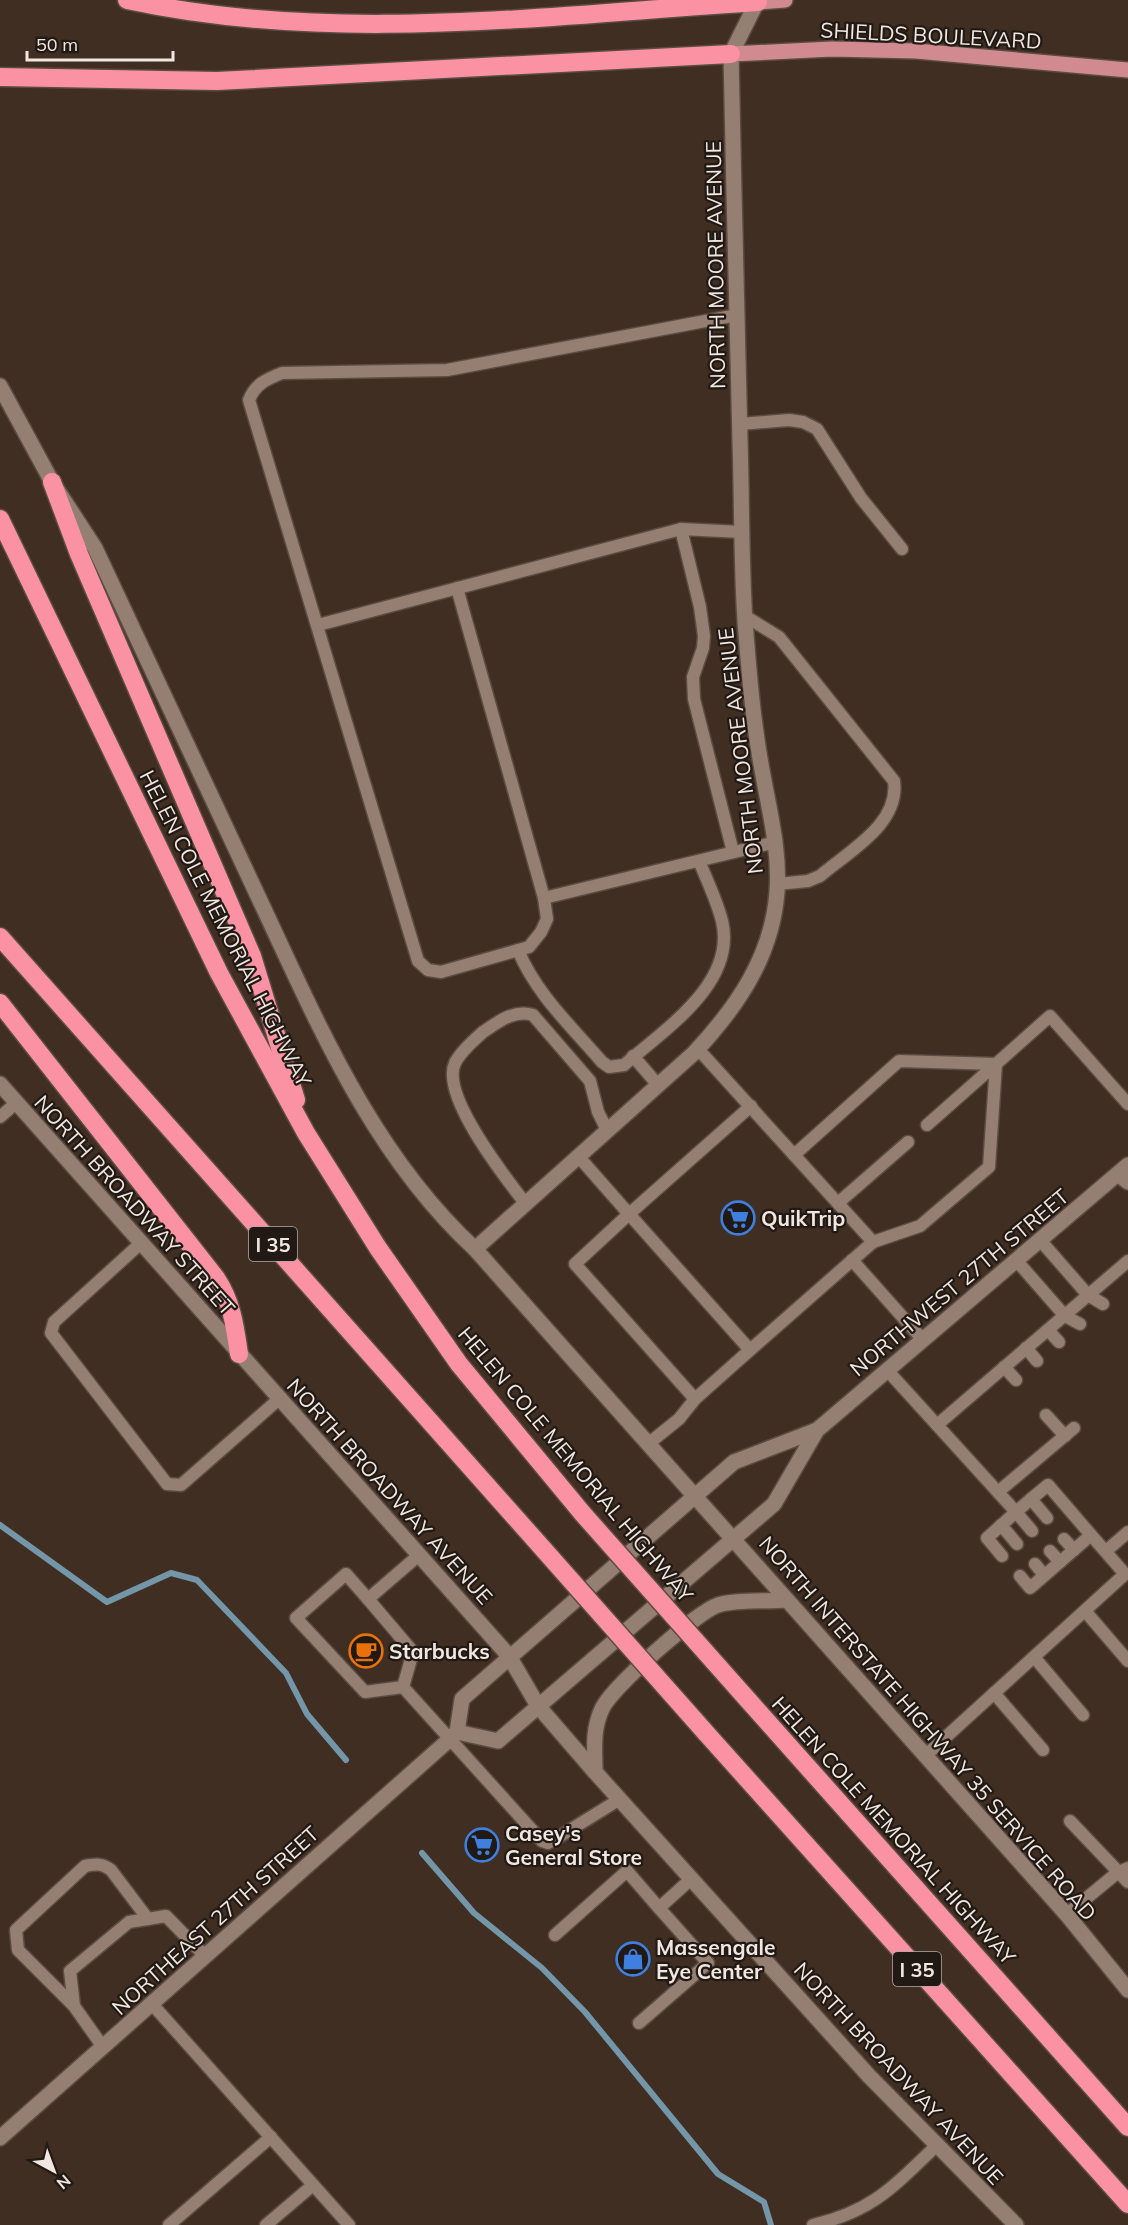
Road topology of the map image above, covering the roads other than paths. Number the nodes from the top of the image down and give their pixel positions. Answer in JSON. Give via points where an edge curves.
{"nodes":[{"id":1,"x":127,"y":0,"type":"edge"},
{"id":2,"x":785,"y":0,"type":"edge"},
{"id":3,"x":758,"y":1,"type":"edge"},
{"id":4,"x":731,"y":54,"type":"junction"},
{"id":5,"x":1128,"y":70,"type":"edge"},
{"id":6,"x":0,"y":77,"type":"edge"},
{"id":7,"x":737,"y":315,"type":"junction"},
{"id":8,"x":0,"y":386,"type":"edge"},
{"id":9,"x":740,"y":424,"type":"junction"},
{"id":10,"x":52,"y":482,"type":"junction"},
{"id":11,"x":0,"y":519,"type":"edge"},
{"id":12,"x":681,"y":529,"type":"junction"},
{"id":13,"x":742,"y":532,"type":"junction"},
{"id":14,"x":902,"y":549,"type":"dead end"},
{"id":15,"x":457,"y":588,"type":"junction"},
{"id":16,"x":745,"y":616,"type":"junction"},
{"id":17,"x":318,"y":625,"type":"junction"},
{"id":18,"x":776,"y":842,"type":"junction"},
{"id":19,"x":733,"y":852,"type":"junction"},
{"id":20,"x":699,"y":861,"type":"junction"},
{"id":21,"x":777,"y":884,"type":"junction"},
{"id":22,"x":544,"y":898,"type":"junction"},
{"id":23,"x":0,"y":937,"type":"edge"},
{"id":24,"x":518,"y":950,"type":"junction"},
{"id":25,"x":0,"y":1003,"type":"edge"},
{"id":26,"x":698,"y":1049,"type":"junction"},
{"id":27,"x":633,"y":1056,"type":"junction"},
{"id":28,"x":996,"y":1064,"type":"junction"},
{"id":29,"x":0,"y":1084,"type":"edge"},
{"id":30,"x":658,"y":1085,"type":"junction"},
{"id":31,"x":16,"y":1103,"type":"junction"},
{"id":32,"x":1128,"y":1104,"type":"edge"},
{"id":33,"x":751,"y":1106,"type":"junction"},
{"id":34,"x":0,"y":1117,"type":"edge"},
{"id":35,"x":927,"y":1125,"type":"dead end"},
{"id":36,"x":607,"y":1130,"type":"junction"},
{"id":37,"x":306,"y":1133,"type":"junction"},
{"id":38,"x":908,"y":1142,"type":"dead end"},
{"id":39,"x":794,"y":1155,"type":"junction"},
{"id":40,"x":578,"y":1156,"type":"junction"},
{"id":41,"x":1125,"y":1174,"type":"edge"},
{"id":42,"x":525,"y":1203,"type":"junction"},
{"id":43,"x":838,"y":1203,"type":"junction"},
{"id":44,"x":629,"y":1214,"type":"junction"},
{"id":45,"x":1040,"y":1240,"type":"junction"},
{"id":46,"x":873,"y":1242,"type":"junction"},
{"id":47,"x":141,"y":1243,"type":"junction"},
{"id":48,"x":475,"y":1249,"type":"junction"},
{"id":49,"x":852,"y":1260,"type":"junction"},
{"id":50,"x":1016,"y":1260,"type":"junction"},
{"id":51,"x":1128,"y":1261,"type":"edge"},
{"id":52,"x":1088,"y":1295,"type":"junction"},
{"id":53,"x":1103,"y":1304,"type":"dead end"},
{"id":54,"x":1065,"y":1316,"type":"junction"},
{"id":55,"x":1080,"y":1324,"type":"dead end"},
{"id":56,"x":1048,"y":1330,"type":"junction"},
{"id":57,"x":923,"y":1340,"type":"junction"},
{"id":58,"x":1059,"y":1342,"type":"dead end"},
{"id":59,"x":1026,"y":1348,"type":"junction"},
{"id":60,"x":750,"y":1350,"type":"junction"},
{"id":61,"x":239,"y":1353,"type":"junction"},
{"id":62,"x":1037,"y":1361,"type":"dead end"},
{"id":63,"x":1004,"y":1367,"type":"junction"},
{"id":64,"x":887,"y":1370,"type":"junction"},
{"id":65,"x":1016,"y":1380,"type":"dead end"},
{"id":66,"x":279,"y":1399,"type":"junction"},
{"id":67,"x":694,"y":1399,"type":"junction"},
{"id":68,"x":1046,"y":1415,"type":"dead end"},
{"id":69,"x":937,"y":1425,"type":"junction"},
{"id":70,"x":818,"y":1431,"type":"junction"},
{"id":71,"x":648,"y":1444,"type":"junction"},
{"id":72,"x":998,"y":1492,"type":"junction"},
{"id":73,"x":694,"y":1495,"type":"junction"},
{"id":74,"x":1031,"y":1499,"type":"junction"},
{"id":75,"x":1016,"y":1512,"type":"junction"},
{"id":76,"x":1047,"y":1518,"type":"dead end"},
{"id":77,"x":1001,"y":1525,"type":"junction"},
{"id":78,"x":1032,"y":1531,"type":"dead end"},
{"id":79,"x":1128,"y":1532,"type":"edge"},
{"id":80,"x":1091,"y":1534,"type":"junction"},
{"id":81,"x":733,"y":1539,"type":"junction"},
{"id":82,"x":1064,"y":1539,"type":"dead end"},
{"id":83,"x":1017,"y":1544,"type":"dead end"},
{"id":84,"x":1074,"y":1550,"type":"junction"},
{"id":85,"x":1050,"y":1551,"type":"dead end"},
{"id":86,"x":1106,"y":1551,"type":"junction"},
{"id":87,"x":419,"y":1555,"type":"junction"},
{"id":88,"x":1002,"y":1556,"type":"dead end"},
{"id":89,"x":1060,"y":1562,"type":"junction"},
{"id":90,"x":1035,"y":1564,"type":"dead end"},
{"id":91,"x":1044,"y":1575,"type":"junction"},
{"id":92,"x":1020,"y":1576,"type":"dead end"},
{"id":93,"x":368,"y":1599,"type":"junction"},
{"id":94,"x":787,"y":1600,"type":"junction"},
{"id":95,"x":1084,"y":1611,"type":"junction"},
{"id":96,"x":509,"y":1656,"type":"junction"},
{"id":97,"x":1034,"y":1657,"type":"junction"},
{"id":98,"x":1128,"y":1661,"type":"edge"},
{"id":99,"x":403,"y":1687,"type":"junction"},
{"id":100,"x":994,"y":1693,"type":"junction"},
{"id":101,"x":538,"y":1706,"type":"junction"},
{"id":102,"x":1083,"y":1714,"type":"dead end"},
{"id":103,"x":454,"y":1736,"type":"junction"},
{"id":104,"x":1043,"y":1750,"type":"dead end"},
{"id":105,"x":925,"y":1755,"type":"junction"},
{"id":106,"x":596,"y":1772,"type":"junction"},
{"id":107,"x":620,"y":1799,"type":"junction"},
{"id":108,"x":1070,"y":1821,"type":"dead end"},
{"id":109,"x":1122,"y":1870,"type":"edge"},
{"id":110,"x":691,"y":1879,"type":"junction"},
{"id":111,"x":1128,"y":1882,"type":"edge"},
{"id":112,"x":659,"y":1908,"type":"junction"},
{"id":113,"x":1066,"y":1915,"type":"junction"},
{"id":114,"x":148,"y":1919,"type":"junction"},
{"id":115,"x":555,"y":1935,"type":"dead end"},
{"id":116,"x":205,"y":1956,"type":"junction"},
{"id":117,"x":1126,"y":1985,"type":"edge"},
{"id":118,"x":152,"y":2004,"type":"junction"},
{"id":119,"x":74,"y":2007,"type":"junction"},
{"id":120,"x":639,"y":2023,"type":"dead end"},
{"id":121,"x":103,"y":2047,"type":"junction"},
{"id":122,"x":1128,"y":2127,"type":"edge"},
{"id":123,"x":0,"y":2138,"type":"edge"},
{"id":124,"x":271,"y":2138,"type":"junction"},
{"id":125,"x":936,"y":2146,"type":"junction"},
{"id":126,"x":313,"y":2185,"type":"junction"},
{"id":127,"x":1128,"y":2204,"type":"edge"},
{"id":128,"x":169,"y":2225,"type":"edge"},
{"id":129,"x":266,"y":2225,"type":"edge"},
{"id":130,"x":350,"y":2225,"type":"edge"},
{"id":131,"x":813,"y":2225,"type":"edge"},
{"id":132,"x":1016,"y":2225,"type":"edge"}],
"edges":[{"from":1,"to":3,"type":"highway","via":[[227,16],[405,24]]},
{"from":2,"to":3,"type":"main road"},
{"from":3,"to":4,"type":"main road"},
{"from":4,"to":5,"type":"main road","name":"SHIELDS BOULEVARD","via":[[832,49],[916,51]]},
{"from":4,"to":6,"type":"highway","via":[[217,81]]},
{"from":4,"to":7,"type":"main road","name":"NORTH MOORE AVENUE"},
{"from":7,"to":9,"type":"main road","name":"NORTH MOORE AVENUE"},
{"from":7,"to":17,"type":"lane","via":[[447,370],[282,373],[266,380],[254,389],[249,400]]},
{"from":8,"to":10,"type":"main road","name":"NORTH INTERSTATE HIGHWAY 35 SERVICE ROAD"},
{"from":9,"to":13,"type":"main road","name":"NORTH MOORE AVENUE"},
{"from":9,"to":14,"type":"lane","via":[[789,420],[817,429],[861,498]]},
{"from":10,"to":37,"type":"highway","via":[[252,956]]},
{"from":10,"to":48,"type":"main road","name":"NORTH INTERSTATE HIGHWAY 35 SERVICE ROAD","via":[[95,548],[336,1061],[361,1106],[416,1185],[446,1222]]},
{"from":11,"to":37,"type":"highway","name":"HELEN COLE MEMORIAL HIGHWAY","number":"I 35","via":[[219,973]]},
{"from":12,"to":13,"type":"lane"},
{"from":12,"to":15,"type":"lane"},
{"from":12,"to":19,"type":"lane","via":[[704,636],[693,677],[694,699]]},
{"from":13,"to":16,"type":"main road","name":"NORTH MOORE AVENUE"},
{"from":15,"to":17,"type":"lane"},
{"from":15,"to":22,"type":"lane"},
{"from":16,"to":18,"type":"main road","name":"NORTH MOORE AVENUE","via":[[754,717]]},
{"from":16,"to":21,"type":"lane","via":[[779,638],[894,781],[895,789],[884,821],[820,876]]},
{"from":17,"to":24,"type":"lane","via":[[418,961],[428,970],[441,972]]},
{"from":18,"to":19,"type":"lane"},
{"from":18,"to":21,"type":"main road","name":"NORTH MOORE AVENUE"},
{"from":19,"to":20,"type":"lane"},
{"from":20,"to":22,"type":"lane"},
{"from":20,"to":27,"type":"lane","via":[[722,921],[724,944],[720,966],[704,993]]},
{"from":21,"to":26,"type":"main road","name":"NORTH MOORE AVENUE","via":[[767,945],[756,969],[728,1015]]},
{"from":22,"to":24,"type":"lane","via":[[547,919],[541,932],[529,946]]},
{"from":23,"to":127,"type":"highway","number":"I 35","bridge":true},
{"from":24,"to":27,"type":"lane","via":[[538,988],[602,1062],[618,1067]]},
{"from":25,"to":61,"type":"highway","via":[[220,1285],[234,1317]]},
{"from":26,"to":30,"type":"main road","name":"NORTH MOORE AVENUE"},
{"from":26,"to":33,"type":"lane"},
{"from":27,"to":30,"type":"lane"},
{"from":28,"to":32,"type":"lane","via":[[1050,1016]]},
{"from":28,"to":35,"type":"lane"},
{"from":28,"to":39,"type":"lane","via":[[899,1061]]},
{"from":28,"to":46,"type":"lane","via":[[989,1167],[920,1226]]},
{"from":29,"to":31,"type":"main road","name":"NORTH BROADWAY STREET"},
{"from":30,"to":36,"type":"main road","name":"NORTH MOORE AVENUE"},
{"from":31,"to":34,"type":"lane"},
{"from":31,"to":47,"type":"main road","name":"NORTH BROADWAY STREET"},
{"from":33,"to":39,"type":"lane"},
{"from":33,"to":44,"type":"lane"},
{"from":36,"to":40,"type":"main road","name":"NORTH MOORE AVENUE"},
{"from":36,"to":42,"type":"lane","via":[[590,1081],[533,1015],[524,1012],[500,1020],[476,1038],[455,1062],[452,1075],[456,1097],[496,1166]]},
{"from":37,"to":122,"type":"highway","name":"HELEN COLE MEMORIAL HIGHWAY","number":"I 35","bridge":true,"via":[[378,1248],[453,1355],[583,1514]]},
{"from":38,"to":43,"type":"lane"},
{"from":39,"to":43,"type":"lane"},
{"from":40,"to":42,"type":"main road","name":"NORTH MOORE AVENUE"},
{"from":40,"to":44,"type":"lane"},
{"from":41,"to":45,"type":"main road","name":"NORTHWEST 27TH STREET"},
{"from":42,"to":48,"type":"main road","name":"NORTH MOORE AVENUE"},
{"from":43,"to":46,"type":"lane"},
{"from":44,"to":60,"type":"lane","via":[[654,1251],[693,1295]]},
{"from":44,"to":67,"type":"lane","via":[[575,1263],[665,1358]]},
{"from":45,"to":50,"type":"main road","name":"NORTHWEST 27TH STREET"},
{"from":45,"to":52,"type":"lane"},
{"from":46,"to":49,"type":"lane"},
{"from":47,"to":61,"type":"main road","name":"NORTH BROADWAY STREET"},
{"from":47,"to":66,"type":"lane","via":[[54,1322],[51,1334],[167,1484],[181,1485]]},
{"from":48,"to":71,"type":"main road","name":"NORTH INTERSTATE HIGHWAY 35 SERVICE ROAD"},
{"from":49,"to":57,"type":"lane"},
{"from":49,"to":60,"type":"lane"},
{"from":50,"to":54,"type":"lane"},
{"from":50,"to":57,"type":"main road","name":"NORTHWEST 27TH STREET"},
{"from":51,"to":52,"type":"lane"},
{"from":52,"to":53,"type":"lane"},
{"from":52,"to":54,"type":"lane"},
{"from":54,"to":55,"type":"lane"},
{"from":54,"to":56,"type":"lane"},
{"from":56,"to":58,"type":"lane"},
{"from":56,"to":59,"type":"lane"},
{"from":57,"to":64,"type":"main road","name":"NORTHWEST 27TH STREET"},
{"from":59,"to":62,"type":"lane"},
{"from":59,"to":63,"type":"lane"},
{"from":60,"to":67,"type":"lane"},
{"from":61,"to":66,"type":"main road","name":"NORTH BROADWAY AVENUE"},
{"from":63,"to":65,"type":"lane"},
{"from":63,"to":69,"type":"lane"},
{"from":64,"to":69,"type":"lane"},
{"from":64,"to":70,"type":"main road","name":"NORTHWEST 27TH STREET"},
{"from":66,"to":87,"type":"main road","name":"NORTH BROADWAY AVENUE"},
{"from":67,"to":71,"type":"lane","via":[[678,1419]]},
{"from":68,"to":72,"type":"lane","via":[[1069,1432]]},
{"from":69,"to":72,"type":"lane"},
{"from":70,"to":73,"type":"main road","name":"NORTHWEST 27TH STREET","via":[[734,1462]]},
{"from":70,"to":81,"type":"main road","name":"NORTHWEST 27TH STREET","via":[[774,1504]]},
{"from":71,"to":73,"type":"main road","name":"NORTH INTERSTATE HIGHWAY 35 SERVICE ROAD"},
{"from":72,"to":75,"type":"lane"},
{"from":73,"to":81,"type":"main road","name":"NORTH INTERSTATE HIGHWAY 35 SERVICE ROAD"},
{"from":73,"to":96,"type":"main road","name":"NORTHWEST 27TH STREET"},
{"from":74,"to":75,"type":"lane"},
{"from":74,"to":76,"type":"lane"},
{"from":74,"to":80,"type":"lane","via":[[1048,1485]]},
{"from":75,"to":77,"type":"lane"},
{"from":75,"to":78,"type":"lane"},
{"from":77,"to":83,"type":"lane"},
{"from":77,"to":88,"type":"lane","via":[[987,1538]]},
{"from":79,"to":86,"type":"lane"},
{"from":80,"to":84,"type":"lane"},
{"from":80,"to":86,"type":"lane"},
{"from":81,"to":94,"type":"main road","name":"NORTH INTERSTATE HIGHWAY 35 SERVICE ROAD"},
{"from":81,"to":101,"type":"main road","name":"NORTHWEST 27TH STREET"},
{"from":82,"to":84,"type":"lane"},
{"from":84,"to":89,"type":"lane"},
{"from":85,"to":89,"type":"lane"},
{"from":86,"to":95,"type":"lane","via":[[1125,1574]]},
{"from":87,"to":93,"type":"lane"},
{"from":87,"to":96,"type":"main road","name":"NORTH BROADWAY AVENUE"},
{"from":89,"to":91,"type":"lane"},
{"from":90,"to":91,"type":"lane"},
{"from":91,"to":92,"type":"lane","via":[[1030,1588]]},
{"from":93,"to":99,"type":"lane","via":[[413,1652]]},
{"from":93,"to":99,"type":"lane","via":[[346,1574],[296,1618],[364,1692]]},
{"from":94,"to":105,"type":"main road","name":"NORTH INTERSTATE HIGHWAY 35 SERVICE ROAD"},
{"from":94,"to":106,"type":"main road","via":[[728,1603],[705,1611],[627,1679],[609,1697],[598,1717],[594,1731]]},
{"from":95,"to":97,"type":"lane"},
{"from":95,"to":98,"type":"lane"},
{"from":96,"to":101,"type":"main road","name":"NORTH BROADWAY AVENUE"},
{"from":96,"to":103,"type":"main road","via":[[462,1699]]},
{"from":97,"to":100,"type":"lane"},
{"from":97,"to":102,"type":"lane"},
{"from":99,"to":103,"type":"lane"},
{"from":100,"to":104,"type":"lane"},
{"from":100,"to":105,"type":"lane"},
{"from":101,"to":103,"type":"main road","via":[[498,1742]]},
{"from":101,"to":106,"type":"main road","name":"NORTH BROADWAY AVENUE"},
{"from":103,"to":107,"type":"lane","via":[[542,1841],[548,1843]]},
{"from":103,"to":116,"type":"main road","name":"NORTHEAST 27TH STREET"},
{"from":105,"to":113,"type":"main road","name":"NORTH INTERSTATE HIGHWAY 35 SERVICE ROAD"},
{"from":106,"to":107,"type":"main road","name":"NORTH BROADWAY AVENUE"},
{"from":107,"to":110,"type":"main road","name":"NORTH BROADWAY AVENUE"},
{"from":108,"to":109,"type":"lane"},
{"from":109,"to":111,"type":"lane"},
{"from":109,"to":113,"type":"lane"},
{"from":110,"to":112,"type":"lane"},
{"from":110,"to":125,"type":"main road","name":"NORTH BROADWAY AVENUE"},
{"from":112,"to":115,"type":"lane","via":[[627,1871]]},
{"from":112,"to":120,"type":"lane","via":[[708,1963]]},
{"from":113,"to":117,"type":"main road","name":"NORTH INTERSTATE HIGHWAY 35 SERVICE ROAD"},
{"from":114,"to":116,"type":"lane","via":[[166,1916]]},
{"from":114,"to":119,"type":"lane","via":[[129,1922],[70,1971]]},
{"from":114,"to":119,"type":"lane","via":[[111,1870],[104,1864],[94,1864],[85,1866],[16,1930],[18,1950]]},
{"from":116,"to":118,"type":"main road","name":"NORTHEAST 27TH STREET"},
{"from":118,"to":121,"type":"main road","name":"NORTHEAST 27TH STREET"},
{"from":118,"to":124,"type":"lane"},
{"from":119,"to":121,"type":"lane"},
{"from":121,"to":123,"type":"main road","name":"NORTHEAST 27TH STREET"},
{"from":124,"to":126,"type":"lane"},
{"from":124,"to":128,"type":"lane"},
{"from":125,"to":131,"type":"lane","via":[[876,2201]]},
{"from":125,"to":132,"type":"main road","name":"NORTH BROADWAY AVENUE"},
{"from":126,"to":129,"type":"lane"},
{"from":126,"to":130,"type":"lane"}]}
